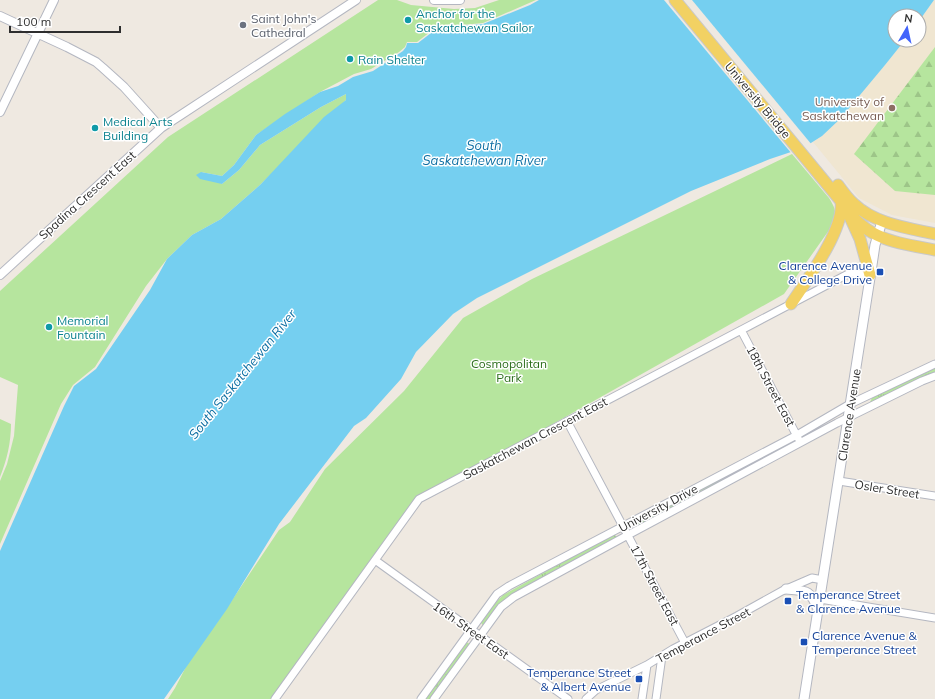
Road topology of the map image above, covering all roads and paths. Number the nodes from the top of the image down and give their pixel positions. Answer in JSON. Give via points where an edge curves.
{"nodes":[{"id":1,"x":54,"y":0,"type":"edge"},
{"id":2,"x":356,"y":0,"type":"edge"},
{"id":3,"x":434,"y":0,"type":"edge"},
{"id":4,"x":460,"y":0,"type":"edge"},
{"id":5,"x":676,"y":0,"type":"edge"},
{"id":6,"x":684,"y":0,"type":"edge"},
{"id":7,"x":0,"y":16,"type":"edge"},
{"id":8,"x":38,"y":34,"type":"junction"},
{"id":9,"x":0,"y":112,"type":"edge"},
{"id":10,"x":160,"y":128,"type":"junction"},
{"id":11,"x":844,"y":201,"type":"junction"},
{"id":12,"x":882,"y":221,"type":"junction"},
{"id":13,"x":935,"y":234,"type":"edge"},
{"id":14,"x":878,"y":236,"type":"junction"},
{"id":15,"x":935,"y":250,"type":"edge"},
{"id":16,"x":0,"y":275,"type":"edge"},
{"id":17,"x":870,"y":275,"type":"junction"},
{"id":18,"x":791,"y":304,"type":"junction"},
{"id":19,"x":741,"y":330,"type":"junction"},
{"id":20,"x":935,"y":364,"type":"edge"},
{"id":21,"x":935,"y":376,"type":"edge"},
{"id":22,"x":850,"y":404,"type":"junction"},
{"id":23,"x":848,"y":418,"type":"junction"},
{"id":24,"x":567,"y":421,"type":"junction"},
{"id":25,"x":796,"y":435,"type":"junction"},
{"id":26,"x":801,"y":443,"type":"junction"},
{"id":27,"x":839,"y":481,"type":"junction"},
{"id":28,"x":935,"y":496,"type":"edge"},
{"id":29,"x":624,"y":526,"type":"junction"},
{"id":30,"x":628,"y":535,"type":"junction"},
{"id":31,"x":375,"y":560,"type":"junction"},
{"id":32,"x":823,"y":580,"type":"junction"},
{"id":33,"x":786,"y":589,"type":"junction"},
{"id":34,"x":820,"y":599,"type":"junction"},
{"id":35,"x":818,"y":610,"type":"junction"},
{"id":36,"x":935,"y":618,"type":"edge"},
{"id":37,"x":471,"y":630,"type":"junction"},
{"id":38,"x":479,"y":636,"type":"junction"},
{"id":39,"x":686,"y":643,"type":"junction"},
{"id":40,"x":662,"y":656,"type":"junction"},
{"id":41,"x":647,"y":665,"type":"junction"},
{"id":42,"x":276,"y":699,"type":"edge"},
{"id":43,"x":421,"y":699,"type":"edge"},
{"id":44,"x":434,"y":699,"type":"edge"},
{"id":45,"x":568,"y":699,"type":"edge"},
{"id":46,"x":586,"y":699,"type":"edge"},
{"id":47,"x":642,"y":699,"type":"edge"},
{"id":48,"x":656,"y":699,"type":"edge"},
{"id":49,"x":804,"y":699,"type":"edge"}],
"edges":[{"from":1,"to":8,"type":"street"},
{"from":2,"to":10,"type":"street","name":"Spadina Crescent East"},
{"from":3,"to":4,"type":"street"},
{"from":5,"to":11,"type":"main road","name":"University Bridge"},
{"from":6,"to":11,"type":"main road","name":"University Bridge"},
{"from":7,"to":8,"type":"street"},
{"from":8,"to":9,"type":"street"},
{"from":8,"to":10,"type":"street","via":[[104,68]]},
{"from":10,"to":16,"type":"street","name":"Spadina Crescent East"},
{"from":11,"to":12,"type":"main road"},
{"from":11,"to":14,"type":"main road","via":[[859,223]]},
{"from":11,"to":17,"type":"main road","via":[[858,234]]},
{"from":11,"to":18,"type":"main road","via":[[836,228]]},
{"from":12,"to":13,"type":"main road"},
{"from":12,"to":14,"type":"main road","name":"Clarence Avenue"},
{"from":14,"to":15,"type":"main road"},
{"from":14,"to":17,"type":"main road","name":"Clarence Avenue"},
{"from":17,"to":18,"type":"street","name":"Saskatchewan Crescent East","via":[[848,274]]},
{"from":17,"to":22,"type":"main road","name":"Clarence Avenue"},
{"from":18,"to":19,"type":"street","name":"Saskatchewan Crescent East"},
{"from":19,"to":24,"type":"street","name":"Saskatchewan Crescent East"},
{"from":19,"to":25,"type":"street","name":"18th Street East"},
{"from":20,"to":22,"type":"street","name":"University Drive"},
{"from":21,"to":23,"type":"street","name":"University Drive"},
{"from":22,"to":23,"type":"main road","name":"Clarence Avenue"},
{"from":22,"to":25,"type":"street","name":"University Drive"},
{"from":23,"to":26,"type":"street","name":"University Drive"},
{"from":23,"to":27,"type":"main road","name":"Clarence Avenue"},
{"from":24,"to":29,"type":"street","name":"17th Street East"},
{"from":24,"to":31,"type":"street","name":"Saskatchewan Crescent East","via":[[419,499]]},
{"from":25,"to":26,"type":"street","name":"18th Street East"},
{"from":25,"to":29,"type":"street","name":"University Drive"},
{"from":26,"to":30,"type":"street","name":"University Drive"},
{"from":27,"to":28,"type":"street","name":"Osler Street"},
{"from":27,"to":32,"type":"main road","name":"Clarence Avenue"},
{"from":29,"to":30,"type":"street","name":"17th Street East"},
{"from":29,"to":37,"type":"street","name":"University Drive","via":[[497,594]]},
{"from":30,"to":38,"type":"street","name":"University Drive","via":[[514,597],[501,607]]},
{"from":30,"to":39,"type":"street","name":"17th Street East"},
{"from":31,"to":37,"type":"street","name":"16th Street East"},
{"from":31,"to":42,"type":"street","name":"Saskatchewan Crescent East"},
{"from":32,"to":33,"type":"street","name":"Temperance Street","via":[[812,578]]},
{"from":32,"to":34,"type":"main road","name":"Clarence Avenue"},
{"from":33,"to":35,"type":"main road","via":[[807,592]]},
{"from":33,"to":39,"type":"street","name":"Temperance Street"},
{"from":34,"to":35,"type":"main road","name":"Clarence Avenue"},
{"from":34,"to":36,"type":"street"},
{"from":35,"to":49,"type":"main road","name":"Clarence Avenue"},
{"from":37,"to":38,"type":"street","name":"16th Street East"},
{"from":37,"to":43,"type":"street","name":"University Drive"},
{"from":38,"to":44,"type":"street","name":"University Drive"},
{"from":38,"to":45,"type":"street","name":"16th Street East"},
{"from":39,"to":40,"type":"street","name":"Temperance Street"},
{"from":40,"to":41,"type":"street","name":"Temperance Street"},
{"from":40,"to":48,"type":"street"},
{"from":41,"to":46,"type":"street","name":"Temperance Street","via":[[596,690]]},
{"from":41,"to":47,"type":"street"}]}
